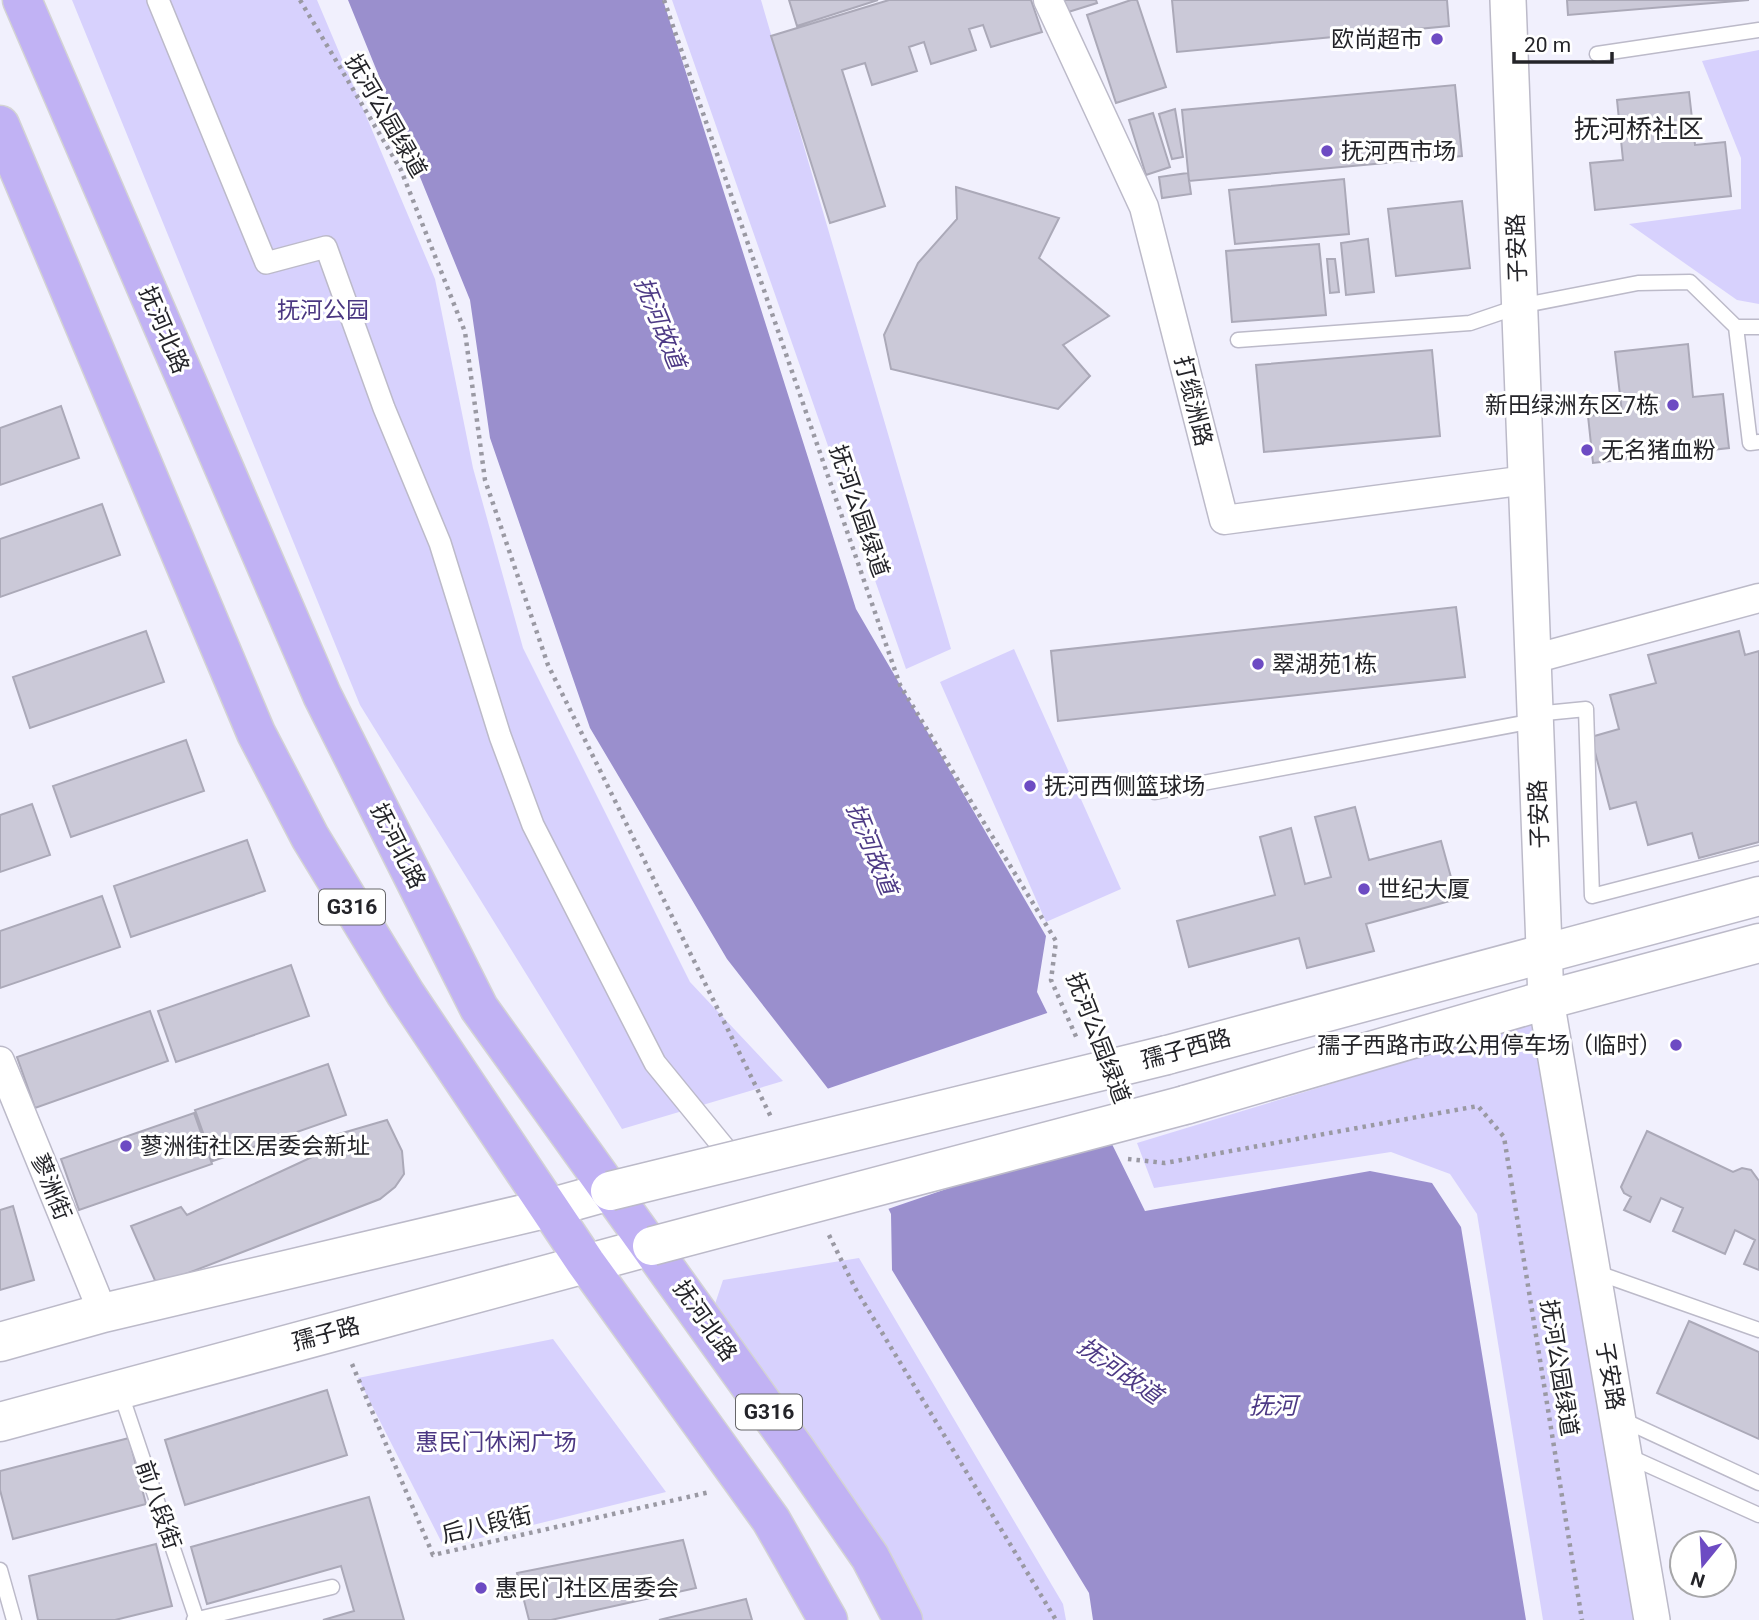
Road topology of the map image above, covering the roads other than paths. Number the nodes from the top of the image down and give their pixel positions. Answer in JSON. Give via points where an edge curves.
{"nodes":[{"id":1,"x":22,"y":0,"type":"edge"},
{"id":2,"x":158,"y":0,"type":"edge"},
{"id":3,"x":1048,"y":0,"type":"edge"},
{"id":4,"x":1508,"y":0,"type":"edge"},
{"id":5,"x":1759,"y":30,"type":"edge"},
{"id":6,"x":1597,"y":54,"type":"dead end"},
{"id":7,"x":0,"y":125,"type":"edge"},
{"id":8,"x":1520,"y":306,"type":"junction"},
{"id":9,"x":1736,"y":327,"type":"junction"},
{"id":10,"x":1759,"y":327,"type":"edge"},
{"id":11,"x":1238,"y":341,"type":"dead end"},
{"id":12,"x":1759,"y":442,"type":"edge"},
{"id":13,"x":1527,"y":480,"type":"junction"},
{"id":14,"x":1759,"y":598,"type":"edge"},
{"id":15,"x":1533,"y":659,"type":"junction"},
{"id":16,"x":1535,"y":717,"type":"junction"},
{"id":17,"x":1155,"y":792,"type":"dead end"},
{"id":18,"x":1759,"y":853,"type":"edge"},
{"id":19,"x":1759,"y":895,"type":"edge"},
{"id":20,"x":1759,"y":943,"type":"edge"},
{"id":21,"x":1544,"y":951,"type":"junction"},
{"id":22,"x":1546,"y":1000,"type":"junction"},
{"id":23,"x":0,"y":1060,"type":"edge"},
{"id":24,"x":726,"y":1150,"type":"dead end"},
{"id":25,"x":610,"y":1191,"type":"junction"},
{"id":26,"x":549,"y":1208,"type":"junction"},
{"id":27,"x":652,"y":1245,"type":"junction"},
{"id":28,"x":586,"y":1263,"type":"junction"},
{"id":29,"x":1592,"y":1271,"type":"junction"},
{"id":30,"x":103,"y":1312,"type":"junction"},
{"id":31,"x":1759,"y":1330,"type":"edge"},
{"id":32,"x":0,"y":1342,"type":"edge"},
{"id":33,"x":120,"y":1390,"type":"junction"},
{"id":34,"x":1617,"y":1417,"type":"junction"},
{"id":35,"x":0,"y":1422,"type":"edge"},
{"id":36,"x":1624,"y":1454,"type":"junction"},
{"id":37,"x":1759,"y":1483,"type":"edge"},
{"id":38,"x":1759,"y":1515,"type":"edge"},
{"id":39,"x":0,"y":1570,"type":"edge"},
{"id":40,"x":332,"y":1587,"type":"dead end"},
{"id":41,"x":14,"y":1620,"type":"edge"},
{"id":42,"x":196,"y":1620,"type":"edge"},
{"id":43,"x":828,"y":1620,"type":"edge"},
{"id":44,"x":903,"y":1620,"type":"edge"},
{"id":45,"x":1652,"y":1620,"type":"edge"}],
"edges":[{"from":1,"to":25,"type":"main road","name":"抚河北路","number":"G316","via":[[328,707],[479,1008]]},
{"from":2,"to":24,"type":"street","via":[[266,262],[326,247],[384,408],[440,543],[533,825],[655,1063]]},
{"from":3,"to":13,"type":"street","name":"打缆洲路","via":[[1144,207],[1224,520]]},
{"from":4,"to":8,"type":"street","name":"子安路"},
{"from":5,"to":6,"type":"lane"},
{"from":7,"to":26,"type":"main road","number":"G316","via":[[256,733],[310,837],[405,993]]},
{"from":8,"to":9,"type":"lane","via":[[1638,283],[1690,282]]},
{"from":8,"to":11,"type":"lane","via":[[1471,323]]},
{"from":8,"to":13,"type":"street","name":"子安路"},
{"from":9,"to":10,"type":"lane"},
{"from":9,"to":12,"type":"lane","via":[[1751,443]]},
{"from":13,"to":15,"type":"street","name":"子安路"},
{"from":14,"to":15,"type":"street"},
{"from":15,"to":16,"type":"street","name":"子安路"},
{"from":16,"to":17,"type":"lane"},
{"from":16,"to":18,"type":"lane","via":[[1586,709],[1592,896]]},
{"from":16,"to":21,"type":"street","name":"子安路"},
{"from":19,"to":21,"type":"main road","name":"孺子西路"},
{"from":20,"to":22,"type":"main road"},
{"from":21,"to":22,"type":"street","name":"子安路"},
{"from":21,"to":25,"type":"main road","name":"孺子西路","bridge":true,"via":[[1167,1055]]},
{"from":22,"to":27,"type":"main road","bridge":true,"via":[[1185,1105]]},
{"from":22,"to":29,"type":"street","name":"子安路"},
{"from":23,"to":30,"type":"street","name":"蓼洲街"},
{"from":25,"to":26,"type":"main road"},
{"from":25,"to":27,"type":"main road","name":"抚河北路","number":"G316"},
{"from":26,"to":28,"type":"main road","number":"G316"},
{"from":26,"to":30,"type":"main road"},
{"from":27,"to":28,"type":"main road","name":"孺子路"},
{"from":27,"to":44,"type":"main road","name":"抚河北路","number":"G316","via":[[870,1557]]},
{"from":28,"to":33,"type":"main road","name":"孺子路"},
{"from":28,"to":43,"type":"main road","number":"G316","via":[[771,1520]]},
{"from":29,"to":31,"type":"lane"},
{"from":29,"to":34,"type":"street","name":"子安路"},
{"from":30,"to":32,"type":"main road"},
{"from":33,"to":35,"type":"main road","name":"孺子路"},
{"from":33,"to":42,"type":"lane","name":"前八段街"},
{"from":34,"to":36,"type":"street","name":"子安路"},
{"from":34,"to":37,"type":"lane"},
{"from":36,"to":38,"type":"lane"},
{"from":36,"to":45,"type":"street","name":"子安路"},
{"from":39,"to":41,"type":"lane"},
{"from":40,"to":42,"type":"lane"}]}
